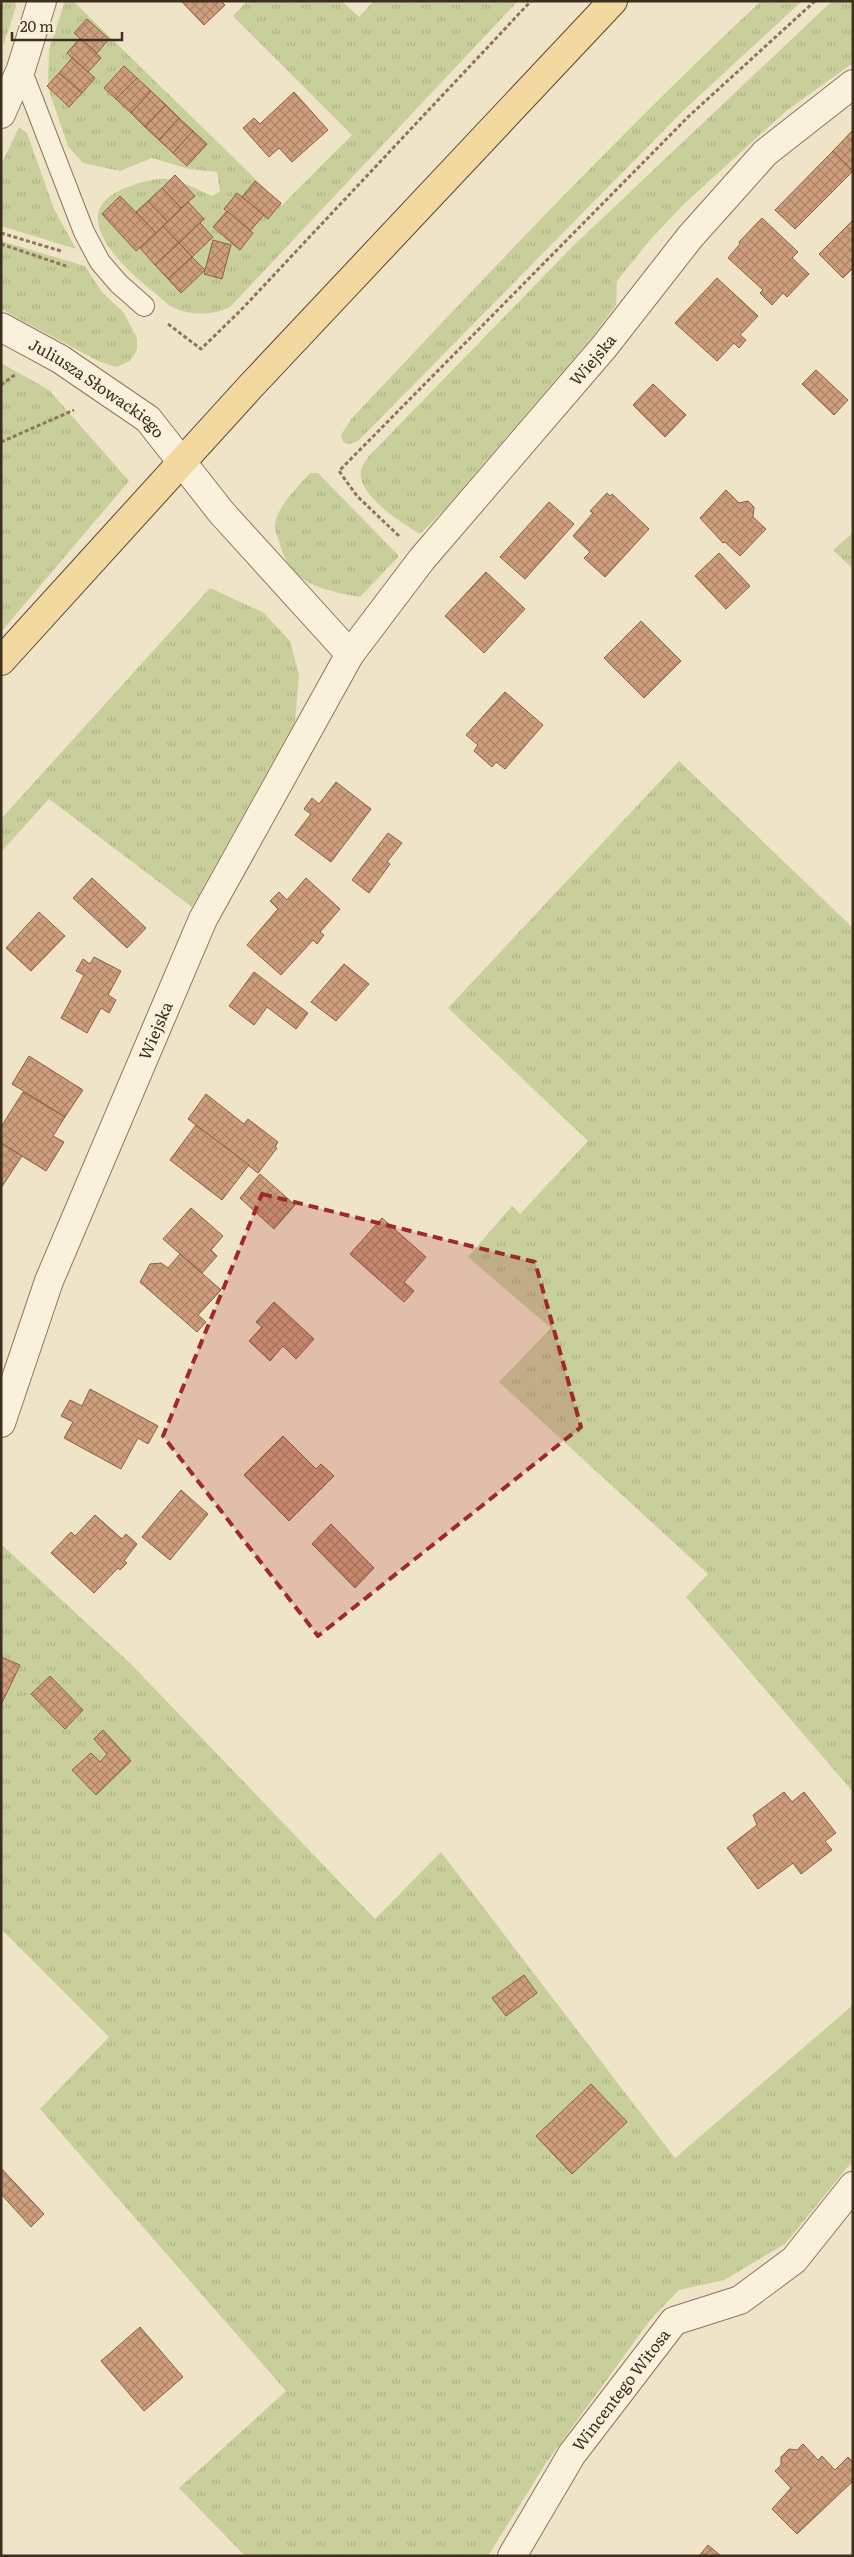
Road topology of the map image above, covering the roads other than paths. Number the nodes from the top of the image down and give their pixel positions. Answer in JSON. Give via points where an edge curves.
{"nodes":[{"id":1,"x":42,"y":1,"type":"edge"},
{"id":2,"x":613,"y":1,"type":"edge"},
{"id":3,"x":21,"y":69,"type":"junction"},
{"id":4,"x":853,"y":84,"type":"edge"},
{"id":5,"x":1,"y":114,"type":"edge"},
{"id":6,"x":144,"y":306,"type":"road end"},
{"id":7,"x":1,"y":328,"type":"edge"},
{"id":8,"x":181,"y":461,"type":"junction"},
{"id":9,"x":350,"y":654,"type":"junction"},
{"id":10,"x":1,"y":661,"type":"edge"},
{"id":11,"x":1,"y":1423,"type":"edge"},
{"id":12,"x":853,"y":2186,"type":"edge"},
{"id":13,"x":512,"y":2556,"type":"edge"}],
"edges":[{"from":1,"to":3,"type":"street"},
{"from":2,"to":8,"type":"main road"},
{"from":3,"to":5,"type":"street"},
{"from":3,"to":6,"type":"lane","via":[[84,232],[106,269]]},
{"from":4,"to":9,"type":"street","name":"Wiejska","via":[[764,152],[422,559]]},
{"from":7,"to":8,"type":"street","name":"Juliusza Słowackiego","via":[[60,359],[148,419]]},
{"from":8,"to":9,"type":"street","name":"Juliusza Słowackiego","via":[[221,512]]},
{"from":8,"to":10,"type":"main road"},
{"from":9,"to":11,"type":"street","name":"Wiejska","via":[[203,919],[49,1281]]},
{"from":12,"to":13,"type":"street","name":"Wincentego Witosa","via":[[794,2260],[740,2300],[674,2321],[572,2454]]}]}
